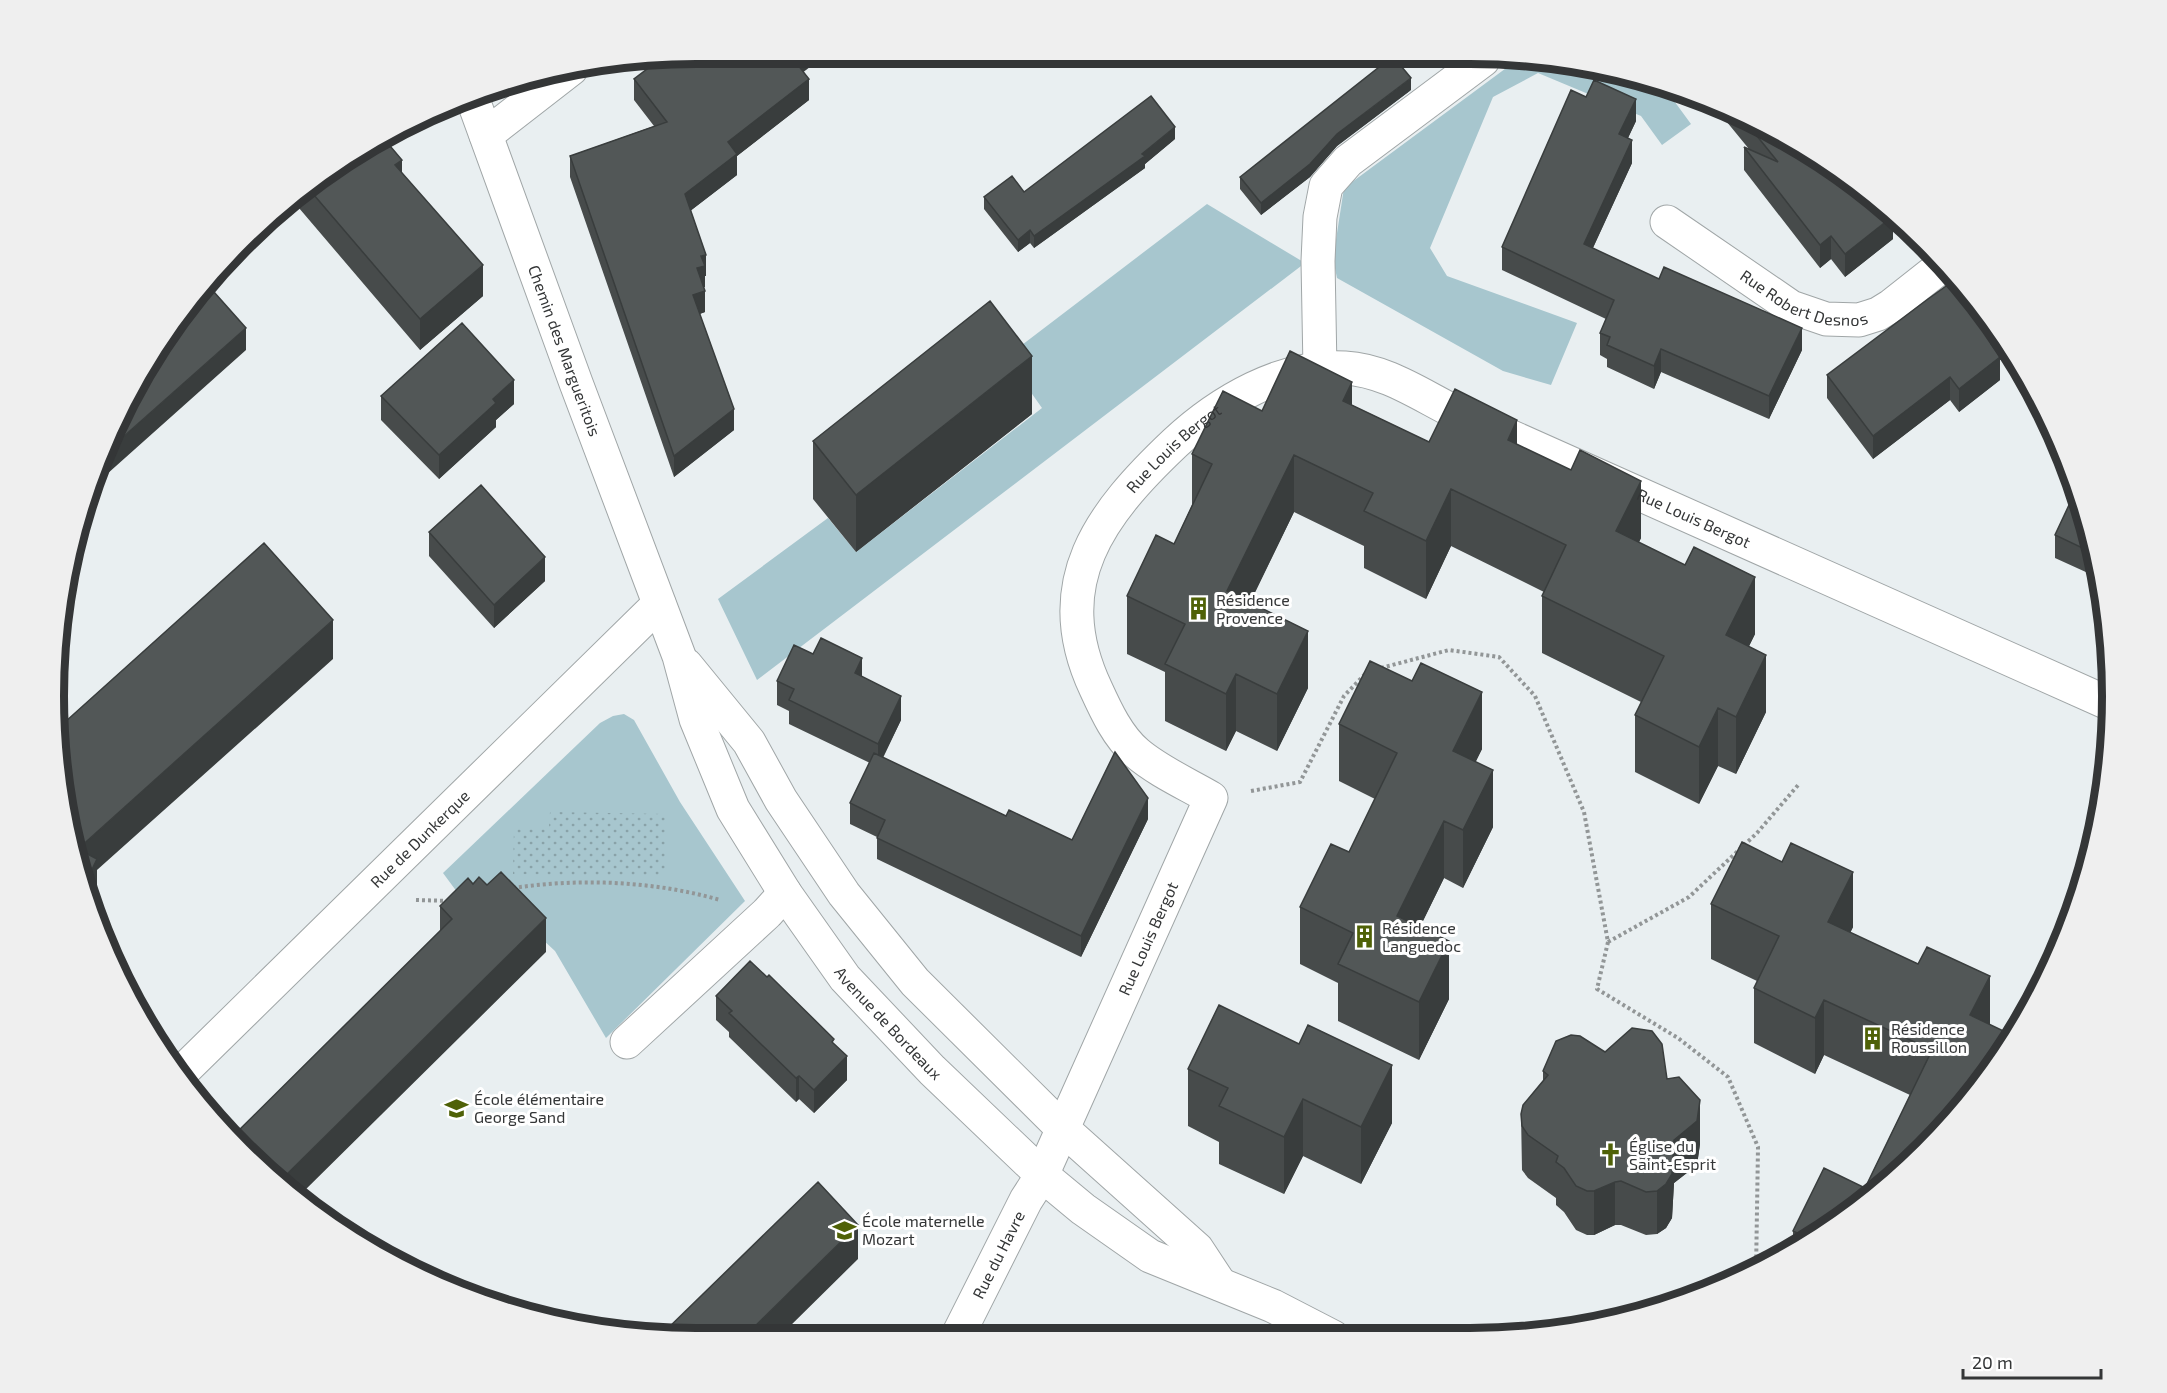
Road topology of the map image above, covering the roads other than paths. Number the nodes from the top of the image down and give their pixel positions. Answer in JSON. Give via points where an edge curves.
{"nodes":[{"id":1,"x":1477,"y":64,"type":"edge"},
{"id":2,"x":556,"y":81,"type":"edge"},
{"id":3,"x":475,"y":105,"type":"edge"},
{"id":4,"x":486,"y":135,"type":"junction"},
{"id":5,"x":1667,"y":222,"type":"dead end"},
{"id":6,"x":1936,"y":270,"type":"edge"},
{"id":7,"x":1320,"y":369,"type":"junction"},
{"id":8,"x":659,"y":604,"type":"junction"},
{"id":9,"x":679,"y":657,"type":"junction"},
{"id":10,"x":2102,"y":700,"type":"edge"},
{"id":11,"x":776,"y":903,"type":"junction"},
{"id":12,"x":627,"y":1042,"type":"dead end"},
{"id":13,"x":186,"y":1068,"type":"edge"},
{"id":14,"x":1062,"y":1128,"type":"junction"},
{"id":15,"x":1042,"y":1175,"type":"junction"},
{"id":16,"x":1220,"y":1284,"type":"junction"},
{"id":17,"x":962,"y":1328,"type":"edge"},
{"id":18,"x":1316,"y":1328,"type":"edge"}],
"edges":[{"from":1,"to":7,"type":"street","via":[[1348,161],[1326,186],[1318,261]]},
{"from":2,"to":4,"type":"street"},
{"from":3,"to":4,"type":"street","name":"Chemin des Margueritois"},
{"from":4,"to":8,"type":"street","name":"Chemin des Margueritois"},
{"from":5,"to":6,"type":"street","name":"Rue Robert Desnos","via":[[1791,307],[1827,319],[1859,320],[1878,314]]},
{"from":7,"to":10,"type":"street","name":"Rue Louis Bergot","via":[[1345,368],[1384,375],[1449,409]]},
{"from":7,"to":14,"type":"street","name":"Rue Louis Bergot","via":[[1307,369],[1268,382],[1188,431],[1105,518],[1086,559],[1078,590],[1079,631],[1089,676],[1110,720],[1137,753],[1211,798]]},
{"from":8,"to":9,"type":"street","name":"Avenue de Bordeaux"},
{"from":8,"to":13,"type":"street","name":"Rue de Dunkerque"},
{"from":9,"to":11,"type":"street","name":"Avenue de Bordeaux","via":[[696,719]]},
{"from":9,"to":14,"type":"street","name":"Avenue de Bordeaux","via":[[749,741],[781,800],[844,894],[915,982]]},
{"from":11,"to":12,"type":"street"},
{"from":11,"to":15,"type":"street","name":"Avenue de Bordeaux","via":[[932,1070]]},
{"from":14,"to":15,"type":"street","name":"Rue Louis Bergot"},
{"from":14,"to":16,"type":"street","name":"Avenue de Bordeaux","via":[[1197,1249]]},
{"from":15,"to":16,"type":"street","name":"Avenue de Bordeaux","via":[[1150,1256]]},
{"from":15,"to":17,"type":"street","name":"Rue du Havre"},
{"from":16,"to":18,"type":"street","name":"Avenue de Bordeaux"}]}
